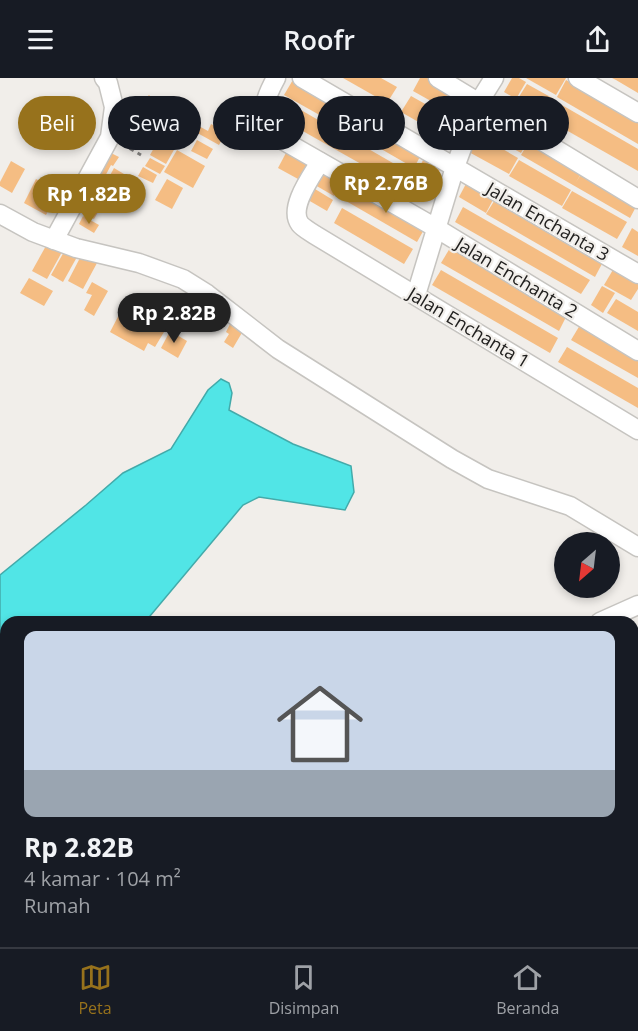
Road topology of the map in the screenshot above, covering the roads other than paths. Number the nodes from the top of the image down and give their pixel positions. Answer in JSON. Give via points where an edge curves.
{"nodes":[{"id":1,"x":104,"y":78,"type":"edge"},
{"id":2,"x":276,"y":78,"type":"edge"},
{"id":3,"x":302,"y":78,"type":"edge"},
{"id":4,"x":438,"y":78,"type":"edge"},
{"id":5,"x":494,"y":78,"type":"edge"},
{"id":6,"x":578,"y":78,"type":"edge"},
{"id":7,"x":469,"y":96,"type":"edge"},
{"id":8,"x":483,"y":96,"type":"edge"},
{"id":9,"x":638,"y":113,"type":"edge"},
{"id":10,"x":461,"y":150,"type":"edge"},
{"id":11,"x":558,"y":150,"type":"edge"},
{"id":12,"x":320,"y":162,"type":"junction"},
{"id":13,"x":455,"y":167,"type":"junction"},
{"id":14,"x":638,"y":199,"type":"edge"},
{"id":15,"x":0,"y":214,"type":"edge"},
{"id":16,"x":436,"y":228,"type":"junction"},
{"id":17,"x":54,"y":240,"type":"junction"},
{"id":18,"x":638,"y":274,"type":"edge"},
{"id":19,"x":416,"y":295,"type":"junction"},
{"id":20,"x":638,"y":351,"type":"edge"},
{"id":21,"x":638,"y":430,"type":"edge"},
{"id":22,"x":638,"y":547,"type":"edge"},
{"id":23,"x":638,"y":605,"type":"edge"},
{"id":24,"x":613,"y":616,"type":"edge"}],
"edges":[{"from":1,"to":17,"type":"street","via":[[114,107],[110,137]]},
{"from":2,"to":12,"type":"street","name":"Jalan Enchanta 2","via":[[266,96],[263,116],[270,133]]},
{"from":3,"to":13,"type":"street","name":"Jalan Enchanta 3"},
{"from":4,"to":7,"type":"street"},
{"from":5,"to":8,"type":"street"},
{"from":6,"to":9,"type":"street"},
{"from":10,"to":13,"type":"street"},
{"from":11,"to":14,"type":"street"},
{"from":12,"to":16,"type":"street","name":"Jalan Enchanta 2"},
{"from":12,"to":19,"type":"street","name":"Jalan Enchanta 1","via":[[300,195],[296,209],[300,224]]},
{"from":13,"to":16,"type":"street"},
{"from":13,"to":18,"type":"street","name":"Jalan Enchanta 3"},
{"from":15,"to":17,"type":"street"},
{"from":16,"to":19,"type":"street"},
{"from":16,"to":20,"type":"street","name":"Jalan Enchanta 2"},
{"from":17,"to":22,"type":"street","via":[[139,263],[187,282],[278,349],[452,459],[488,479],[570,506]]},
{"from":19,"to":21,"type":"street","name":"Jalan Enchanta 1"},
{"from":23,"to":24,"type":"street"}]}
